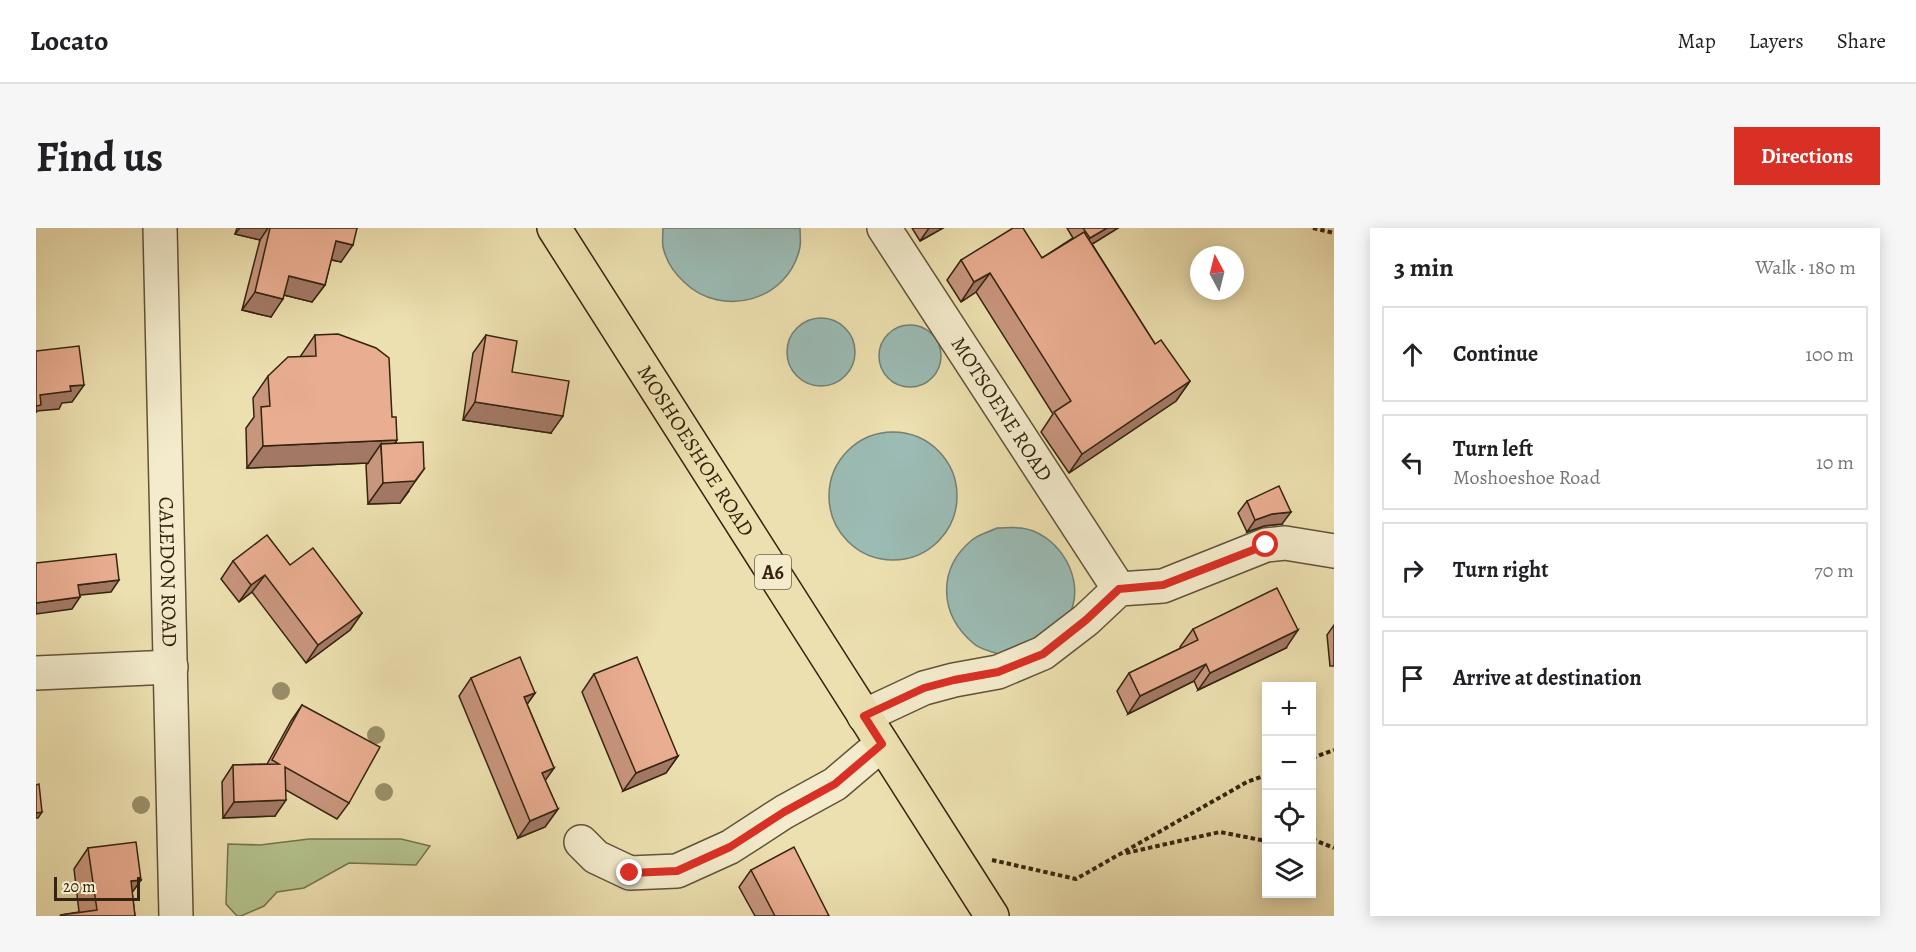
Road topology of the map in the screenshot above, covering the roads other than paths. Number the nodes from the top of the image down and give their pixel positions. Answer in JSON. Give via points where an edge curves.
{"nodes":[{"id":1,"x":160,"y":228,"type":"edge"},
{"id":2,"x":554,"y":228,"type":"edge"},
{"id":3,"x":884,"y":228,"type":"edge"},
{"id":4,"x":1334,"y":551,"type":"edge"},
{"id":5,"x":1119,"y":589,"type":"junction"},
{"id":6,"x":171,"y":667,"type":"junction"},
{"id":7,"x":36,"y":673,"type":"edge"},
{"id":8,"x":864,"y":716,"type":"junction"},
{"id":9,"x":882,"y":744,"type":"junction"},
{"id":10,"x":581,"y":842,"type":"dead end"},
{"id":11,"x":176,"y":916,"type":"edge"},
{"id":12,"x":992,"y":916,"type":"edge"}],
"edges":[{"from":1,"to":6,"type":"street","name":"CALEDON ROAD"},
{"from":2,"to":8,"type":"main road","name":"MOSHOESHOE ROAD","number":"A6"},
{"from":3,"to":5,"type":"street","name":"MOTSOENE ROAD"},
{"from":4,"to":5,"type":"street","via":[[1285,543],[1266,545],[1163,585]]},
{"from":5,"to":8,"type":"street","via":[[1043,654],[998,672],[924,688]]},
{"from":6,"to":7,"type":"street"},
{"from":6,"to":11,"type":"street","name":"CALEDON ROAD"},
{"from":8,"to":9,"type":"main road","name":"MOSHOESHOE ROAD","number":"A6"},
{"from":9,"to":10,"type":"street","via":[[835,784],[730,847],[677,871],[630,873],[596,857]]},
{"from":9,"to":12,"type":"main road","name":"MOSHOESHOE ROAD","number":"A6"}]}
